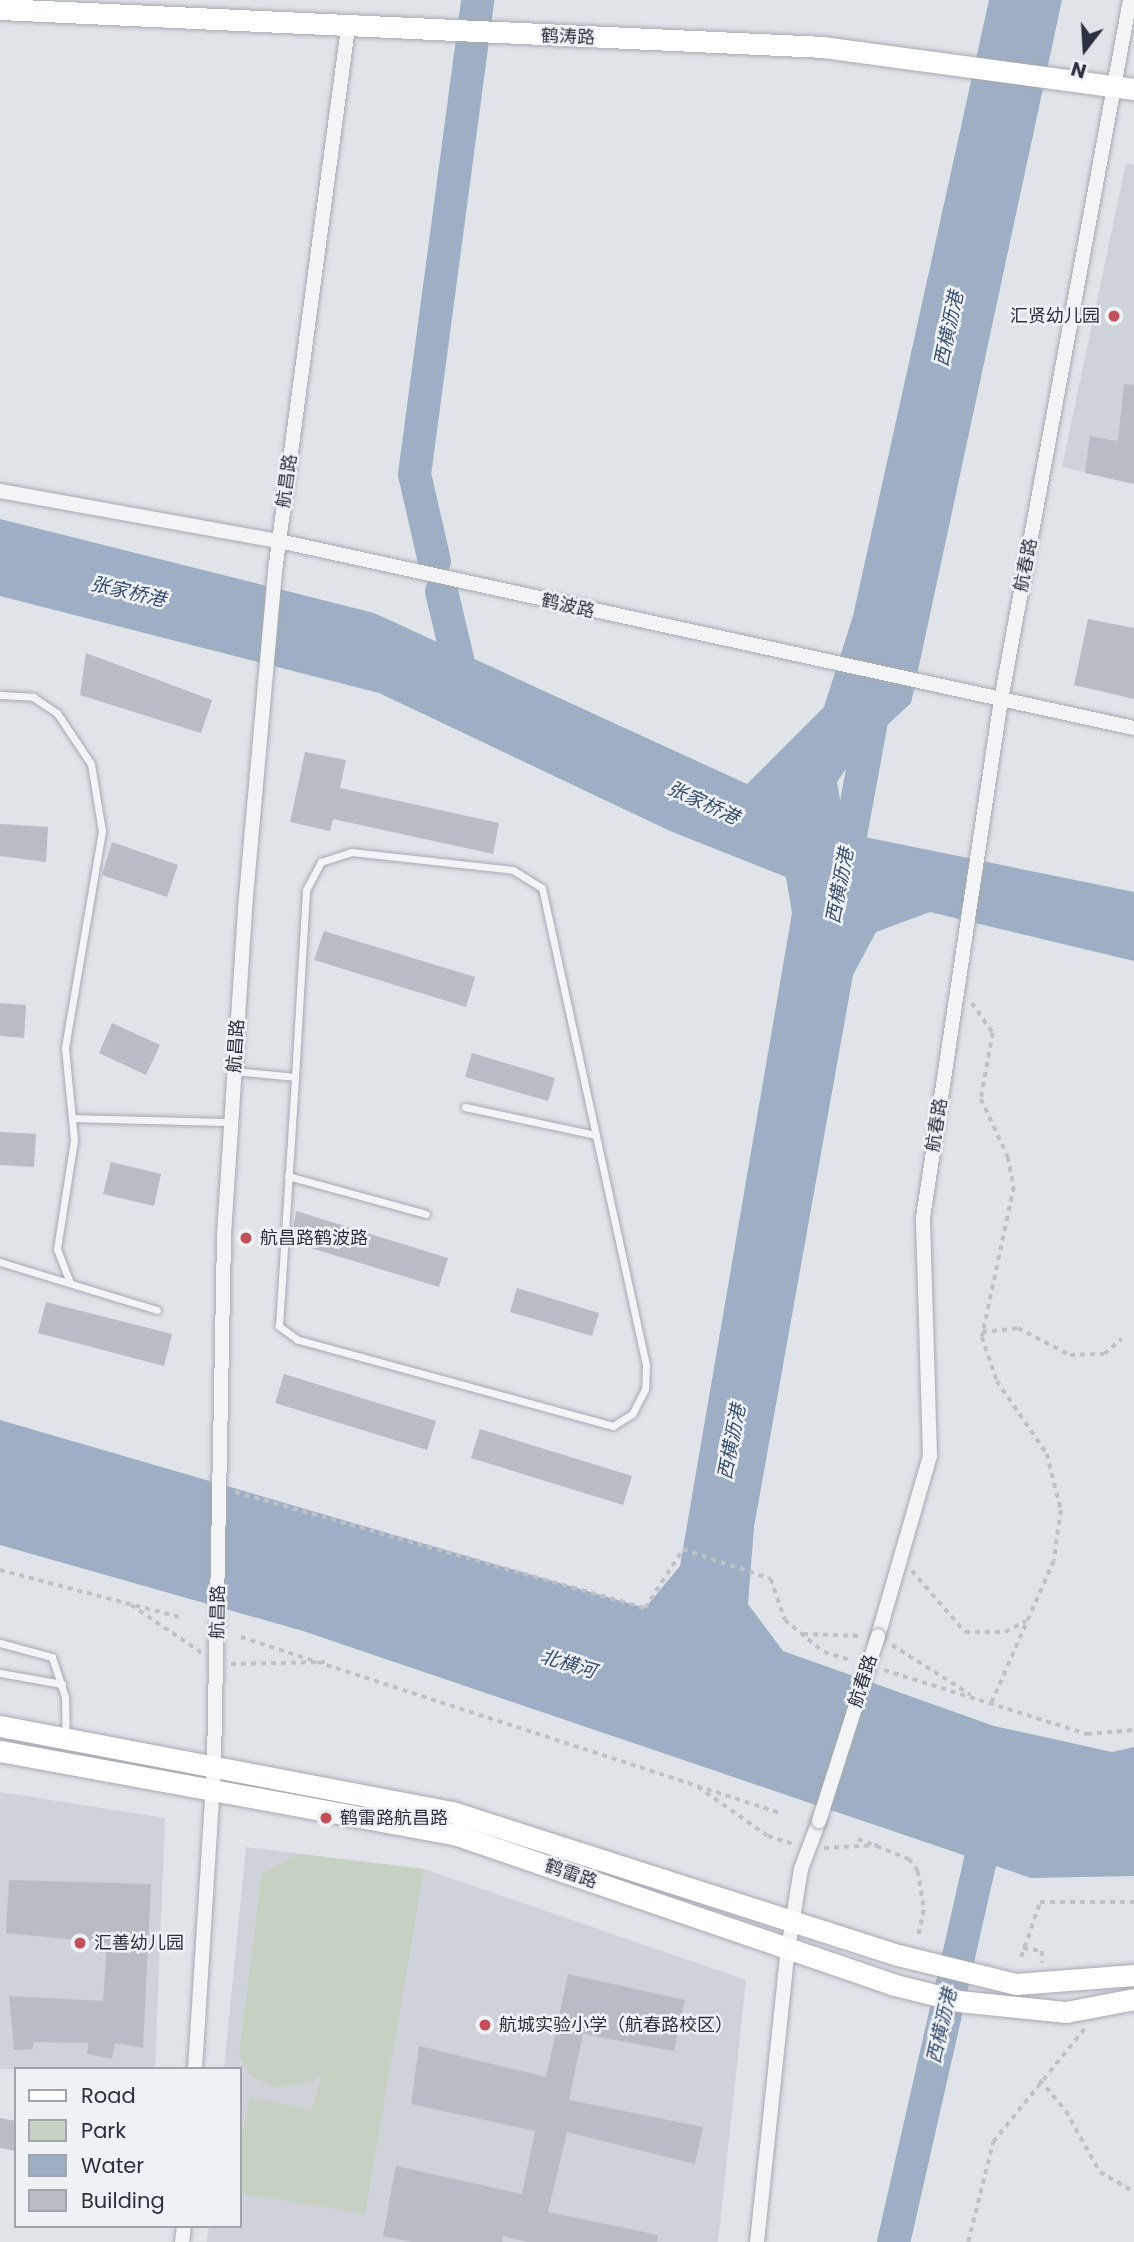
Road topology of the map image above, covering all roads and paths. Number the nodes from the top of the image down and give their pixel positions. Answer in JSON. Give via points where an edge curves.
{"nodes":[{"id":1,"x":1130,"y":0,"type":"edge"},
{"id":2,"x":0,"y":9,"type":"edge"},
{"id":3,"x":348,"y":28,"type":"junction"},
{"id":4,"x":1125,"y":87,"type":"edge"},
{"id":5,"x":0,"y":491,"type":"edge"},
{"id":6,"x":279,"y":541,"type":"junction"},
{"id":7,"x":0,"y":695,"type":"edge"},
{"id":8,"x":1001,"y":700,"type":"junction"},
{"id":9,"x":1134,"y":728,"type":"edge"},
{"id":10,"x":957,"y":990,"type":"junction"},
{"id":11,"x":235,"y":1071,"type":"junction"},
{"id":12,"x":295,"y":1077,"type":"junction"},
{"id":13,"x":465,"y":1107,"type":"dead end"},
{"id":14,"x":73,"y":1118,"type":"junction"},
{"id":15,"x":231,"y":1122,"type":"junction"},
{"id":16,"x":596,"y":1135,"type":"junction"},
{"id":17,"x":289,"y":1176,"type":"junction"},
{"id":18,"x":426,"y":1214,"type":"dead end"},
{"id":19,"x":0,"y":1262,"type":"edge"},
{"id":20,"x":70,"y":1283,"type":"junction"},
{"id":21,"x":157,"y":1310,"type":"dead end"},
{"id":22,"x":982,"y":1332,"type":"junction"},
{"id":23,"x":1121,"y":1339,"type":"dead end"},
{"id":24,"x":220,"y":1488,"type":"junction"},
{"id":25,"x":901,"y":1558,"type":"junction"},
{"id":26,"x":0,"y":1570,"type":"edge"},
{"id":27,"x":131,"y":1605,"type":"junction"},
{"id":28,"x":179,"y":1617,"type":"dead end"},
{"id":29,"x":1027,"y":1620,"type":"junction"},
{"id":30,"x":802,"y":1634,"type":"junction"},
{"id":31,"x":878,"y":1636,"type":"junction"},
{"id":32,"x":241,"y":1637,"type":"dead end"},
{"id":33,"x":0,"y":1643,"type":"edge"},
{"id":34,"x":330,"y":1662,"type":"junction"},
{"id":35,"x":863,"y":1663,"type":"dead end"},
{"id":36,"x":217,"y":1664,"type":"junction"},
{"id":37,"x":876,"y":1667,"type":"dead end"},
{"id":38,"x":0,"y":1673,"type":"edge"},
{"id":39,"x":62,"y":1684,"type":"junction"},
{"id":40,"x":976,"y":1698,"type":"junction"},
{"id":41,"x":992,"y":1702,"type":"junction"},
{"id":42,"x":0,"y":1726,"type":"edge"},
{"id":43,"x":1134,"y":1730,"type":"edge"},
{"id":44,"x":66,"y":1738,"type":"junction"},
{"id":45,"x":0,"y":1751,"type":"edge"},
{"id":46,"x":214,"y":1763,"type":"junction"},
{"id":47,"x":694,"y":1784,"type":"junction"},
{"id":48,"x":212,"y":1791,"type":"junction"},
{"id":49,"x":780,"y":1813,"type":"dead end"},
{"id":50,"x":858,"y":1839,"type":"dead end"},
{"id":51,"x":878,"y":1846,"type":"junction"},
{"id":52,"x":808,"y":1849,"type":"junction"},
{"id":53,"x":1134,"y":1902,"type":"edge"},
{"id":54,"x":793,"y":1920,"type":"junction"},
{"id":55,"x":919,"y":1934,"type":"dead end"},
{"id":56,"x":1023,"y":1948,"type":"junction"},
{"id":57,"x":788,"y":1949,"type":"junction"},
{"id":58,"x":1020,"y":1957,"type":"dead end"},
{"id":59,"x":1134,"y":1975,"type":"edge"},
{"id":60,"x":1041,"y":1983,"type":"junction"},
{"id":61,"x":1134,"y":1999,"type":"edge"},
{"id":62,"x":1100,"y":2006,"type":"junction"},
{"id":63,"x":195,"y":2067,"type":"edge"},
{"id":64,"x":1040,"y":2080,"type":"junction"},
{"id":65,"x":1134,"y":2192,"type":"edge"},
{"id":66,"x":757,"y":2242,"type":"edge"},
{"id":67,"x":968,"y":2242,"type":"edge"}],
"edges":[{"from":1,"to":4,"type":"street","name":"航春路"},
{"from":2,"to":3,"type":"street","name":"鹤涛路"},
{"from":3,"to":4,"type":"street","name":"鹤涛路","via":[[823,47]]},
{"from":3,"to":6,"type":"street","name":"航昌路"},
{"from":4,"to":8,"type":"street","name":"航春路"},
{"from":5,"to":6,"type":"street","name":"鹤波路"},
{"from":6,"to":8,"type":"street","name":"鹤波路"},
{"from":6,"to":11,"type":"street","name":"航昌路"},
{"from":7,"to":14,"type":"lane","via":[[33,698],[57,713],[91,764],[102,831],[65,1048]]},
{"from":8,"to":9,"type":"street","name":"鹤波路"},
{"from":8,"to":10,"type":"street","name":"航春路"},
{"from":10,"to":22,"type":"path","via":[[993,1033],[981,1099],[1013,1171],[1010,1227]]},
{"from":10,"to":25,"type":"street","name":"航春路","via":[[923,1218],[930,1456]]},
{"from":11,"to":12,"type":"lane"},
{"from":11,"to":15,"type":"street","name":"航昌路"},
{"from":12,"to":16,"type":"lane","via":[[306,890],[321,862],[351,852],[513,870],[542,888]]},
{"from":12,"to":17,"type":"lane"},
{"from":13,"to":16,"type":"lane"},
{"from":14,"to":15,"type":"lane"},
{"from":14,"to":20,"type":"lane","via":[[57,1249]]},
{"from":15,"to":24,"type":"street","name":"航昌路"},
{"from":16,"to":17,"type":"lane","via":[[646,1365],[645,1389],[632,1414],[613,1426],[298,1339],[278,1326]]},
{"from":17,"to":18,"type":"lane"},
{"from":19,"to":20,"type":"lane"},
{"from":20,"to":21,"type":"lane"},
{"from":22,"to":23,"type":"path","via":[[1018,1328],[1070,1355],[1104,1354]]},
{"from":22,"to":29,"type":"path","via":[[988,1362],[1047,1454],[1058,1492],[1060,1536]]},
{"from":24,"to":30,"type":"path","via":[[645,1608],[683,1549],[771,1578],[785,1620]]},
{"from":24,"to":36,"type":"street","name":"航昌路"},
{"from":25,"to":29,"type":"path","via":[[965,1632],[1005,1632]]},
{"from":25,"to":31,"type":"street","name":"航春路"},
{"from":26,"to":27,"type":"path"},
{"from":27,"to":28,"type":"path"},
{"from":27,"to":36,"type":"path"},
{"from":29,"to":41,"type":"path"},
{"from":30,"to":31,"type":"path"},
{"from":30,"to":35,"type":"path","via":[[824,1652]]},
{"from":31,"to":40,"type":"path"},
{"from":31,"to":52,"type":"street","name":"航春路","bridge":true},
{"from":32,"to":34,"type":"path"},
{"from":33,"to":39,"type":"lane","via":[[52,1657]]},
{"from":34,"to":36,"type":"path"},
{"from":34,"to":47,"type":"path"},
{"from":36,"to":46,"type":"street","name":"航昌路"},
{"from":37,"to":40,"type":"path"},
{"from":38,"to":39,"type":"lane"},
{"from":39,"to":44,"type":"lane"},
{"from":40,"to":41,"type":"path"},
{"from":41,"to":43,"type":"path","via":[[1087,1734]]},
{"from":42,"to":44,"type":"street","name":"鹤雷路"},
{"from":44,"to":46,"type":"street","name":"鹤雷路"},
{"from":45,"to":48,"type":"street","name":"鹤雷路"},
{"from":46,"to":48,"type":"street","name":"航昌路"},
{"from":46,"to":54,"type":"street","name":"鹤雷路","via":[[452,1812]]},
{"from":47,"to":49,"type":"path"},
{"from":47,"to":52,"type":"path","via":[[768,1836]]},
{"from":48,"to":57,"type":"street","name":"鹤雷路","via":[[454,1834]]},
{"from":48,"to":63,"type":"street","name":"航昌路"},
{"from":50,"to":51,"type":"path"},
{"from":51,"to":52,"type":"path"},
{"from":51,"to":55,"type":"path","via":[[909,1858],[918,1871],[924,1910]]},
{"from":52,"to":54,"type":"street","name":"航春路"},
{"from":53,"to":56,"type":"path","via":[[1040,1902]]},
{"from":54,"to":57,"type":"street","name":"航春路"},
{"from":54,"to":60,"type":"street","name":"鹤雷路","via":[[898,1955],[1016,1984]]},
{"from":56,"to":58,"type":"path"},
{"from":56,"to":60,"type":"path","via":[[1042,1951]]},
{"from":57,"to":62,"type":"street","name":"鹤雷路","via":[[891,1984],[1010,2011]]},
{"from":57,"to":66,"type":"street","name":"航春路"},
{"from":59,"to":60,"type":"street","name":"鹤雷路"},
{"from":61,"to":62,"type":"street","name":"鹤雷路"},
{"from":62,"to":64,"type":"path"},
{"from":64,"to":65,"type":"path","via":[[1066,2111],[1100,2172]]},
{"from":64,"to":67,"type":"path","via":[[993,2142]]}]}
